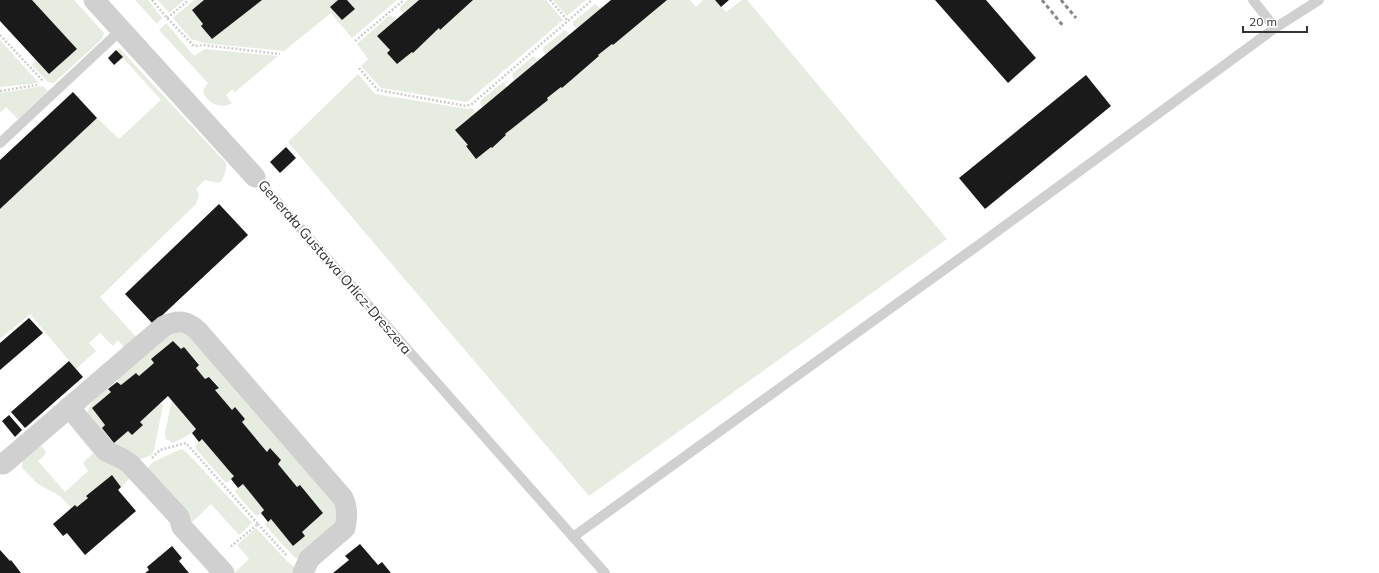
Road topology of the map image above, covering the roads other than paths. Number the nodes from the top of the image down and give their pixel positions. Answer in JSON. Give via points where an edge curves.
{"nodes":[{"id":1,"x":94,"y":0,"type":"edge"},
{"id":2,"x":1253,"y":0,"type":"edge"},
{"id":3,"x":1319,"y":0,"type":"edge"},
{"id":4,"x":1275,"y":28,"type":"junction"},
{"id":5,"x":121,"y":30,"type":"junction"},
{"id":6,"x":0,"y":144,"type":"edge"},
{"id":7,"x":255,"y":177,"type":"joint"},
{"id":8,"x":69,"y":407,"type":"junction"},
{"id":9,"x":0,"y":463,"type":"edge"},
{"id":10,"x":573,"y":537,"type":"junction"},
{"id":11,"x":218,"y":567,"type":"edge"},
{"id":12,"x":304,"y":569,"type":"edge"},
{"id":13,"x":604,"y":573,"type":"edge"}],
"edges":[{"from":1,"to":5,"type":"street","name":"Generała Gustawa Orlicz-Dreszera"},
{"from":2,"to":4,"type":"lane"},
{"from":3,"to":4,"type":"lane"},
{"from":4,"to":10,"type":"lane"},
{"from":5,"to":6,"type":"lane"},
{"from":5,"to":7,"type":"street","name":"Generała Gustawa Orlicz-Dreszera"},
{"from":7,"to":10,"type":"lane","name":"Generała Gustawa Orlicz-Dreszera"},
{"from":8,"to":9,"type":"street","via":[[8,460]]},
{"from":8,"to":11,"type":"street","via":[[106,451],[130,464],[179,517],[182,527]]},
{"from":8,"to":12,"type":"street","via":[[164,326],[175,322],[193,327],[346,504],[348,511],[345,528],[309,559]]},
{"from":10,"to":13,"type":"lane","name":"Generała Gustawa Orlicz-Dreszera"}]}
